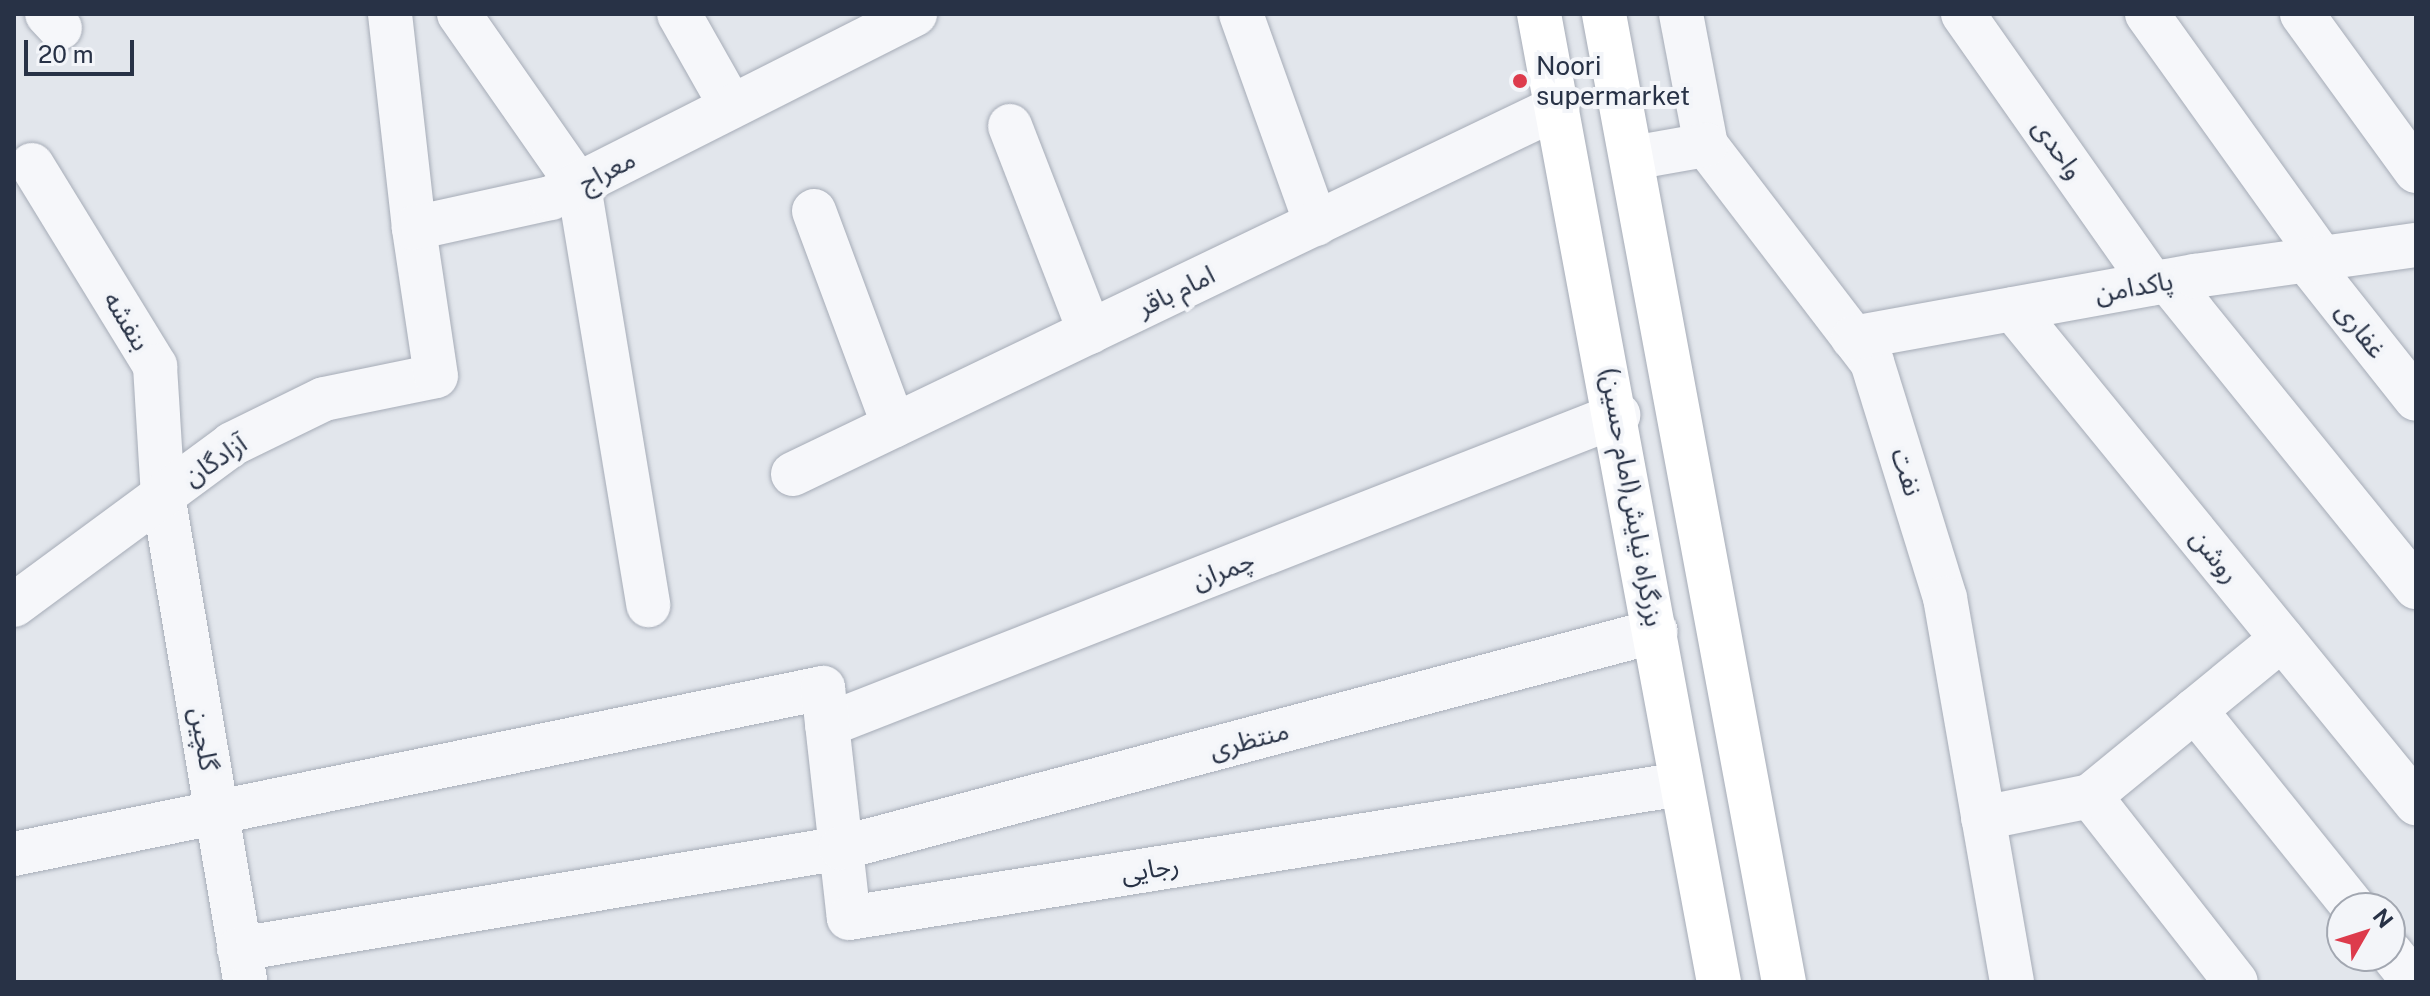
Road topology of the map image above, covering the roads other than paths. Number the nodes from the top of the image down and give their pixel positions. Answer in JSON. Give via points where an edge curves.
{"nodes":[{"id":1,"x":390,"y":14,"type":"edge"},
{"id":2,"x":459,"y":14,"type":"edge"},
{"id":3,"x":679,"y":14,"type":"edge"},
{"id":4,"x":915,"y":14,"type":"edge"},
{"id":5,"x":1241,"y":14,"type":"edge"},
{"id":6,"x":1539,"y":14,"type":"edge"},
{"id":7,"x":1604,"y":14,"type":"edge"},
{"id":8,"x":1681,"y":14,"type":"edge"},
{"id":9,"x":1963,"y":14,"type":"edge"},
{"id":10,"x":2147,"y":14,"type":"edge"},
{"id":11,"x":2302,"y":14,"type":"edge"},
{"id":12,"x":730,"y":104,"type":"junction"},
{"id":13,"x":1558,"y":107,"type":"junction"},
{"id":14,"x":1010,"y":126,"type":"dead end"},
{"id":15,"x":1706,"y":145,"type":"junction"},
{"id":16,"x":1632,"y":158,"type":"junction"},
{"id":17,"x":32,"y":165,"type":"dead end"},
{"id":18,"x":2416,"y":171,"type":"edge"},
{"id":19,"x":579,"y":186,"type":"junction"},
{"id":20,"x":814,"y":211,"type":"dead end"},
{"id":21,"x":1316,"y":224,"type":"junction"},
{"id":22,"x":414,"y":228,"type":"junction"},
{"id":23,"x":2416,"y":245,"type":"edge"},
{"id":24,"x":2314,"y":259,"type":"junction"},
{"id":25,"x":2160,"y":282,"type":"junction"},
{"id":26,"x":2013,"y":309,"type":"junction"},
{"id":27,"x":1090,"y":332,"type":"junction"},
{"id":28,"x":1853,"y":338,"type":"junction"},
{"id":29,"x":2416,"y":399,"type":"edge"},
{"id":30,"x":1618,"y":415,"type":"junction"},
{"id":31,"x":894,"y":426,"type":"junction"},
{"id":32,"x":793,"y":474,"type":"dead end"},
{"id":33,"x":163,"y":495,"type":"junction"},
{"id":34,"x":2416,"y":587,"type":"edge"},
{"id":35,"x":14,"y":605,"type":"edge"},
{"id":36,"x":648,"y":605,"type":"dead end"},
{"id":37,"x":1656,"y":631,"type":"junction"},
{"id":38,"x":2282,"y":639,"type":"junction"},
{"id":39,"x":825,"y":707,"type":"junction"},
{"id":40,"x":2195,"y":710,"type":"junction"},
{"id":41,"x":1681,"y":784,"type":"junction"},
{"id":42,"x":2090,"y":796,"type":"junction"},
{"id":43,"x":2416,"y":803,"type":"edge"},
{"id":44,"x":217,"y":812,"type":"junction"},
{"id":45,"x":1983,"y":818,"type":"junction"},
{"id":46,"x":841,"y":848,"type":"junction"},
{"id":47,"x":14,"y":854,"type":"edge"},
{"id":48,"x":2341,"y":892,"type":"edge"},
{"id":49,"x":242,"y":966,"type":"edge"},
{"id":50,"x":1719,"y":982,"type":"edge"},
{"id":51,"x":1784,"y":982,"type":"edge"},
{"id":52,"x":2012,"y":982,"type":"edge"},
{"id":53,"x":2236,"y":982,"type":"edge"}],
"edges":[{"from":1,"to":22,"type":"street"},
{"from":2,"to":19,"type":"street"},
{"from":3,"to":12,"type":"street"},
{"from":4,"to":12,"type":"street","name":"معراج"},
{"from":5,"to":21,"type":"street"},
{"from":6,"to":13,"type":"highway","name":"بزرگراه نیایش(امام حسین)"},
{"from":7,"to":16,"type":"highway"},
{"from":8,"to":15,"type":"street","name":"نفت"},
{"from":9,"to":25,"type":"street","name":"واحدی"},
{"from":10,"to":24,"type":"street","name":"غفاری"},
{"from":11,"to":18,"type":"street"},
{"from":12,"to":19,"type":"street","name":"معراج"},
{"from":13,"to":21,"type":"street","name":"امام باقر"},
{"from":13,"to":30,"type":"highway","name":"بزرگراه نیایش(امام حسین)"},
{"from":14,"to":27,"type":"street"},
{"from":15,"to":16,"type":"street"},
{"from":15,"to":28,"type":"street","name":"نفت"},
{"from":16,"to":51,"type":"highway"},
{"from":17,"to":33,"type":"street","name":"بنفشه","via":[[155,366]]},
{"from":19,"to":22,"type":"street","name":"معراج"},
{"from":19,"to":36,"type":"street"},
{"from":20,"to":31,"type":"street"},
{"from":21,"to":27,"type":"street","name":"امام باقر"},
{"from":22,"to":33,"type":"street","name":"آزادگان","via":[[440,369],[436,376],[324,399],[232,444]]},
{"from":23,"to":24,"type":"street","name":"پاکدامن"},
{"from":24,"to":25,"type":"street","name":"پاکدامن"},
{"from":24,"to":29,"type":"street","name":"غفاری"},
{"from":25,"to":26,"type":"street","name":"پاکدامن"},
{"from":25,"to":34,"type":"street","name":"واحدی"},
{"from":26,"to":28,"type":"street","name":"پاکدامن"},
{"from":26,"to":38,"type":"street","name":"روشن"},
{"from":27,"to":31,"type":"street","name":"امام باقر"},
{"from":28,"to":45,"type":"street","name":"نفت","via":[[1872,362],[1945,598]]},
{"from":30,"to":37,"type":"highway","name":"بزرگراه نیایش(امام حسین)"},
{"from":30,"to":39,"type":"street","name":"چمران"},
{"from":31,"to":32,"type":"street","name":"امام باقر"},
{"from":33,"to":35,"type":"street","name":"آزادگان"},
{"from":33,"to":44,"type":"street","name":"گلچین"},
{"from":37,"to":41,"type":"highway","name":"بزرگراه نیایش(امام حسین)"},
{"from":37,"to":46,"type":"street","name":"منتظری"},
{"from":38,"to":40,"type":"street"},
{"from":38,"to":43,"type":"street","name":"روشن"},
{"from":39,"to":44,"type":"street","name":"چمران"},
{"from":39,"to":46,"type":"street","name":"رجایی"},
{"from":40,"to":42,"type":"street"},
{"from":40,"to":48,"type":"street"},
{"from":41,"to":46,"type":"street","name":"رجایی","via":[[849,918]]},
{"from":41,"to":50,"type":"highway","name":"بزرگراه نیایش(امام حسین)"},
{"from":42,"to":45,"type":"street"},
{"from":42,"to":53,"type":"street"},
{"from":44,"to":47,"type":"street","name":"چمران"},
{"from":44,"to":49,"type":"street","name":"گلچین"},
{"from":45,"to":52,"type":"street","name":"نفت"},
{"from":46,"to":49,"type":"street","name":"منتظری"}]}
